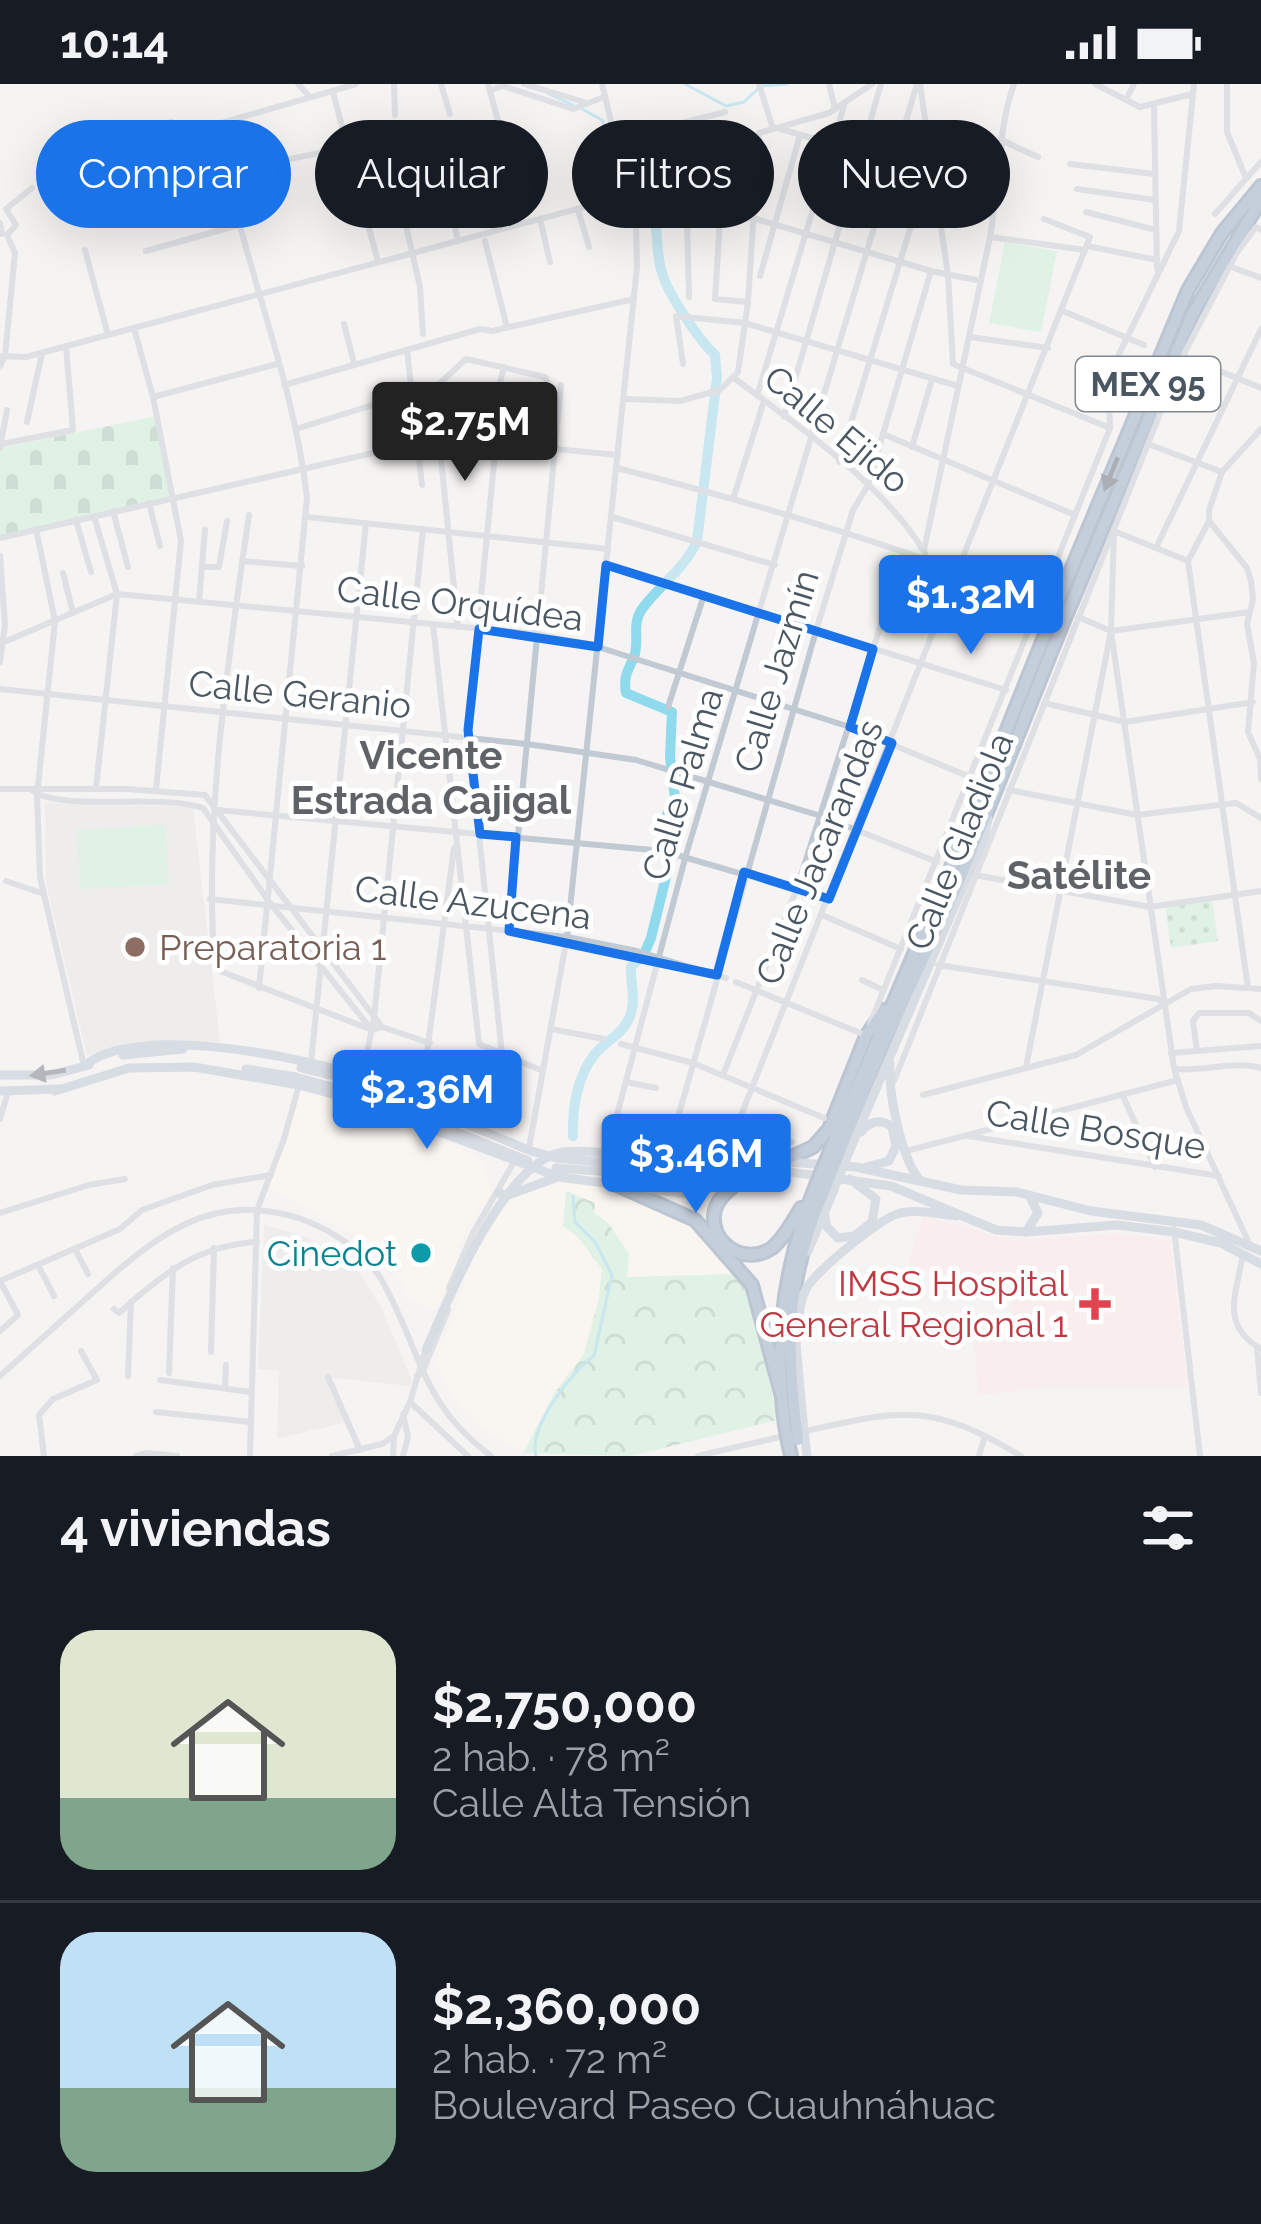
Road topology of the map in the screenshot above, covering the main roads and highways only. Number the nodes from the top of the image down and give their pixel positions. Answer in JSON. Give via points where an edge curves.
{"nodes":[{"id":1,"x":1261,"y":186,"type":"edge"},
{"id":2,"x":1261,"y":200,"type":"edge"},
{"id":3,"x":1066,"y":599,"type":"junction"},
{"id":4,"x":1059,"y":612,"type":"junction"},
{"id":5,"x":992,"y":802,"type":"junction"},
{"id":6,"x":890,"y":992,"type":"junction"},
{"id":7,"x":891,"y":1052,"type":"junction"},
{"id":8,"x":84,"y":1066,"type":"junction"},
{"id":9,"x":0,"y":1075,"type":"edge"},
{"id":10,"x":55,"y":1091,"type":"junction"},
{"id":11,"x":4,"y":1092,"type":"edge"},
{"id":12,"x":843,"y":1148,"type":"junction"},
{"id":13,"x":609,"y":1149,"type":"junction"},
{"id":14,"x":580,"y":1154,"type":"junction"},
{"id":15,"x":523,"y":1157,"type":"junction"},
{"id":16,"x":713,"y":1160,"type":"junction"},
{"id":17,"x":759,"y":1165,"type":"junction"},
{"id":18,"x":782,"y":1165,"type":"junction"},
{"id":19,"x":856,"y":1167,"type":"junction"},
{"id":20,"x":560,"y":1177,"type":"junction"},
{"id":21,"x":846,"y":1177,"type":"junction"},
{"id":22,"x":740,"y":1180,"type":"junction"},
{"id":23,"x":610,"y":1182,"type":"junction"},
{"id":24,"x":923,"y":1183,"type":"junction"},
{"id":25,"x":534,"y":1184,"type":"junction"},
{"id":26,"x":827,"y":1188,"type":"junction"},
{"id":27,"x":961,"y":1190,"type":"junction"},
{"id":28,"x":502,"y":1194,"type":"road end"},
{"id":29,"x":1030,"y":1196,"type":"junction"},
{"id":30,"x":825,"y":1210,"type":"junction"},
{"id":31,"x":958,"y":1214,"type":"junction"},
{"id":32,"x":1173,"y":1226,"type":"junction"},
{"id":33,"x":1026,"y":1232,"type":"junction"},
{"id":34,"x":1246,"y":1248,"type":"junction"},
{"id":35,"x":1261,"y":1250,"type":"edge"},
{"id":36,"x":1261,"y":1264,"type":"edge"},
{"id":37,"x":796,"y":1344,"type":"junction"},
{"id":38,"x":426,"y":1351,"type":"road end"},
{"id":39,"x":781,"y":1394,"type":"junction"},
{"id":40,"x":795,"y":1423,"type":"junction"},
{"id":41,"x":797,"y":1440,"type":"junction"},
{"id":42,"x":790,"y":1456,"type":"edge"},
{"id":43,"x":804,"y":1456,"type":"edge"}],
"edges":[{"from":1,"to":3,"type":"highway","number":"MEX 95","one_way":true,"via":[[1188,290]]},
{"from":2,"to":3,"type":"highway","number":"MEX 95","via":[[1192,315]]},
{"from":3,"to":4,"type":"highway","number":"MEX 95","bridge":true},
{"from":4,"to":5,"type":"highway","number":"MEX 95"},
{"from":4,"to":6,"type":"highway","number":"MEX 95"},
{"from":5,"to":7,"type":"main road","number":"MEX 95","via":[[984,838]]},
{"from":5,"to":12,"type":"highway","number":"MEX 95"},
{"from":6,"to":12,"type":"highway","number":"MEX 95"},
{"from":6,"to":18,"type":"highway","via":[[830,1129]]},
{"from":7,"to":12,"type":"main road","number":"MEX 95"},
{"from":7,"to":24,"type":"main road","via":[[890,1090],[910,1166]]},
{"from":8,"to":9,"type":"main road","one_way":true},
{"from":8,"to":15,"type":"main road","via":[[124,1048],[164,1043],[311,1064],[421,1100]]},
{"from":8,"to":16,"type":"main road","bridge":true,"via":[[186,1048],[375,1086],[557,1158],[637,1166]]},
{"from":10,"to":11,"type":"main road"},
{"from":10,"to":15,"type":"main road","via":[[167,1065],[299,1085]]},
{"from":10,"to":17,"type":"main road","bridge":true,"via":[[127,1067],[186,1062],[337,1086],[556,1168],[653,1175]]},
{"from":12,"to":19,"type":"main road","via":[[880,1121],[892,1127],[889,1160]]},
{"from":12,"to":26,"type":"highway","number":"MEX 95","bridge":true},
{"from":13,"to":14,"type":"main road"},
{"from":13,"to":17,"type":"main road","via":[[746,1153]]},
{"from":13,"to":23,"type":"main road","via":[[600,1168]]},
{"from":14,"to":15,"type":"main road","bridge":true},
{"from":14,"to":15,"type":"main road"},
{"from":15,"to":20,"type":"main road"},
{"from":15,"to":25,"type":"main road"},
{"from":16,"to":17,"type":"main road"},
{"from":16,"to":38,"type":"main road","bridge":true,"via":[[548,1157],[488,1223]]},
{"from":17,"to":18,"type":"main road"},
{"from":18,"to":19,"type":"main road"},
{"from":18,"to":21,"type":"main road"},
{"from":18,"to":22,"type":"main road"},
{"from":19,"to":24,"type":"main road"},
{"from":20,"to":23,"type":"main road"},
{"from":20,"to":25,"type":"main road"},
{"from":21,"to":30,"type":"main road","via":[[876,1199],[872,1222],[838,1238]]},
{"from":21,"to":31,"type":"main road","via":[[908,1191]]},
{"from":22,"to":23,"type":"main road","via":[[688,1194]]},
{"from":22,"to":26,"type":"highway","via":[[714,1217],[719,1237],[746,1255],[773,1247]]},
{"from":23,"to":39,"type":"highway","via":[[695,1220],[752,1285]]},
{"from":24,"to":27,"type":"main road"},
{"from":25,"to":28,"type":"main road"},
{"from":26,"to":30,"type":"main road","number":"MEX 95"},
{"from":26,"to":39,"type":"highway","number":"MEX 95","via":[[796,1239],[783,1292]]},
{"from":26,"to":40,"type":"highway","number":"MEX 95","via":[[792,1293]]},
{"from":27,"to":29,"type":"main road"},
{"from":27,"to":31,"type":"main road","via":[[953,1197]]},
{"from":29,"to":32,"type":"main road"},
{"from":29,"to":33,"type":"main road","via":[[1038,1213]]},
{"from":30,"to":37,"type":"main road","number":"MEX 95","via":[[802,1270]]},
{"from":31,"to":33,"type":"main road"},
{"from":31,"to":37,"type":"main road","via":[[907,1211],[875,1228],[812,1281]]},
{"from":32,"to":33,"type":"main road"},
{"from":32,"to":34,"type":"main road","via":[[1225,1232]]},
{"from":34,"to":35,"type":"main road"},
{"from":34,"to":36,"type":"main road"},
{"from":37,"to":40,"type":"main road","number":"MEX 95"},
{"from":39,"to":40,"type":"highway","number":"MEX 95"},
{"from":40,"to":41,"type":"highway","number":"MEX 95","bridge":true},
{"from":41,"to":42,"type":"highway","number":"MEX 95"},
{"from":41,"to":43,"type":"highway","number":"MEX 95"}]}
